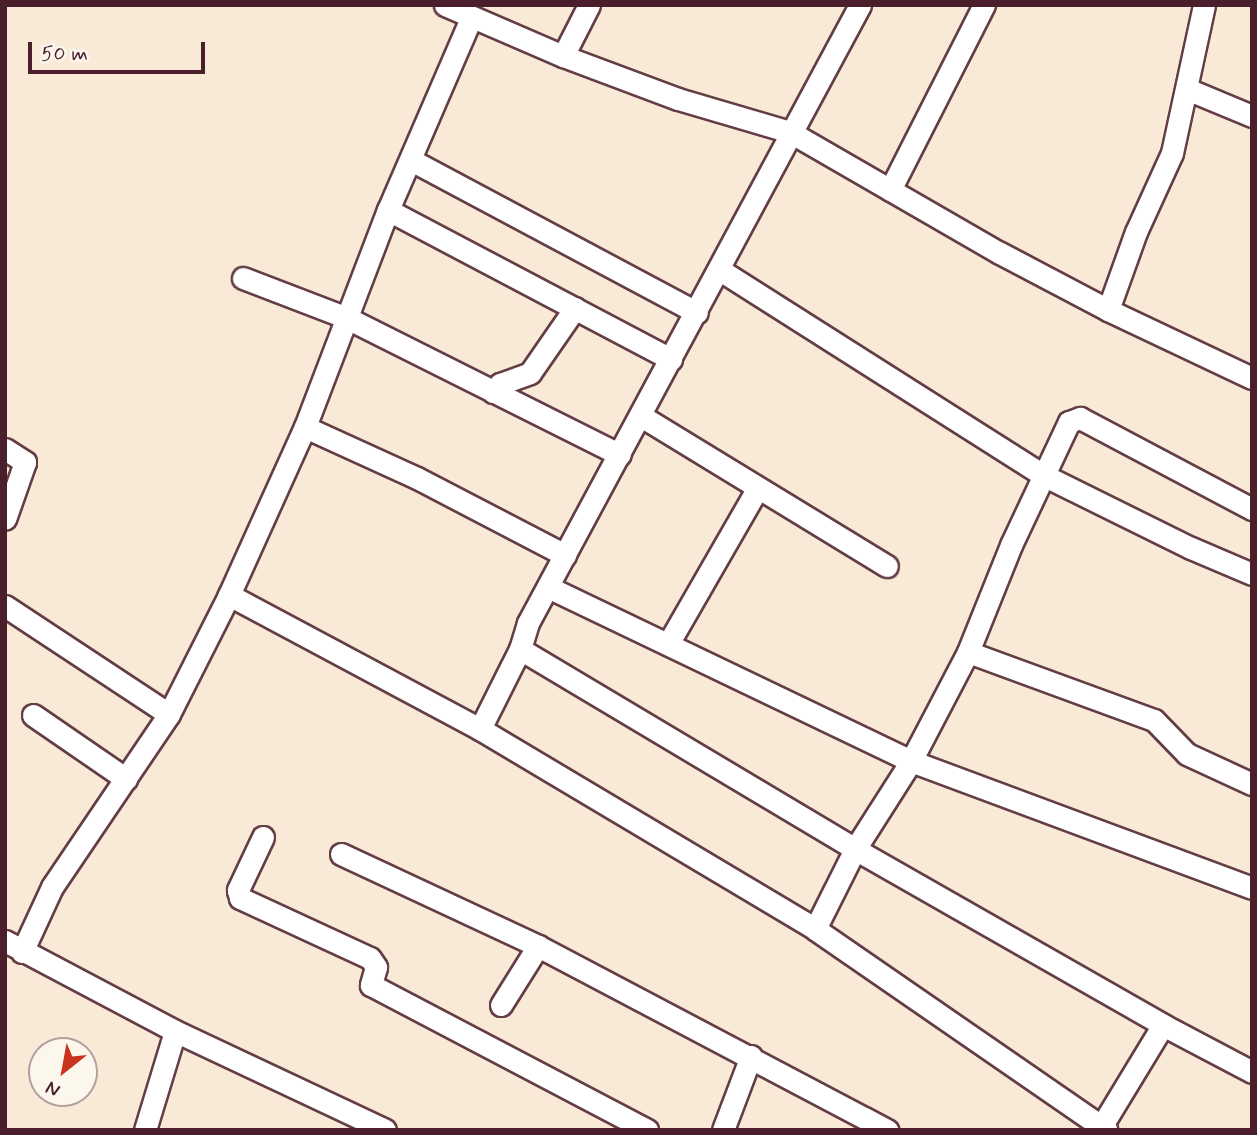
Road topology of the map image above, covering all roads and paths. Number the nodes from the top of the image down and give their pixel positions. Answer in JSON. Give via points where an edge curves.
{"nodes":[{"id":1,"x":445,"y":5,"type":"edge"},
{"id":2,"x":589,"y":5,"type":"edge"},
{"id":3,"x":860,"y":5,"type":"edge"},
{"id":4,"x":984,"y":5,"type":"edge"},
{"id":5,"x":1204,"y":5,"type":"edge"},
{"id":6,"x":471,"y":18,"type":"junction"},
{"id":7,"x":564,"y":56,"type":"junction"},
{"id":8,"x":1187,"y":89,"type":"junction"},
{"id":9,"x":1252,"y":116,"type":"edge"},
{"id":10,"x":790,"y":132,"type":"junction"},
{"id":11,"x":411,"y":160,"type":"junction"},
{"id":12,"x":890,"y":190,"type":"junction"},
{"id":13,"x":388,"y":210,"type":"junction"},
{"id":14,"x":720,"y":270,"type":"junction"},
{"id":15,"x":243,"y":278,"type":"dead end"},
{"id":16,"x":575,"y":308,"type":"junction"},
{"id":17,"x":1108,"y":310,"type":"junction"},
{"id":18,"x":696,"y":313,"type":"junction"},
{"id":19,"x":347,"y":318,"type":"junction"},
{"id":20,"x":671,"y":359,"type":"junction"},
{"id":21,"x":1252,"y":378,"type":"edge"},
{"id":22,"x":493,"y":392,"type":"junction"},
{"id":23,"x":641,"y":416,"type":"junction"},
{"id":24,"x":304,"y":427,"type":"junction"},
{"id":25,"x":5,"y":449,"type":"edge"},
{"id":26,"x":620,"y":455,"type":"junction"},
{"id":27,"x":1043,"y":475,"type":"junction"},
{"id":28,"x":757,"y":489,"type":"junction"},
{"id":29,"x":1252,"y":509,"type":"edge"},
{"id":30,"x":5,"y":519,"type":"edge"},
{"id":31,"x":565,"y":555,"type":"junction"},
{"id":32,"x":887,"y":566,"type":"dead end"},
{"id":33,"x":1252,"y":574,"type":"edge"},
{"id":34,"x":548,"y":587,"type":"junction"},
{"id":35,"x":229,"y":595,"type":"junction"},
{"id":36,"x":5,"y":606,"type":"edge"},
{"id":37,"x":668,"y":644,"type":"junction"},
{"id":38,"x":520,"y":649,"type":"junction"},
{"id":39,"x":968,"y":652,"type":"junction"},
{"id":40,"x":169,"y":714,"type":"junction"},
{"id":41,"x":33,"y":715,"type":"dead end"},
{"id":42,"x":480,"y":729,"type":"junction"},
{"id":43,"x":911,"y":761,"type":"junction"},
{"id":44,"x":126,"y":779,"type":"junction"},
{"id":45,"x":1252,"y":784,"type":"edge"},
{"id":46,"x":263,"y":837,"type":"dead end"},
{"id":47,"x":856,"y":849,"type":"junction"},
{"id":48,"x":341,"y":853,"type":"dead end"},
{"id":49,"x":1252,"y":888,"type":"edge"},
{"id":50,"x":815,"y":929,"type":"junction"},
{"id":51,"x":14,"y":946,"type":"edge"},
{"id":52,"x":538,"y":946,"type":"junction"},
{"id":53,"x":500,"y":1005,"type":"dead end"},
{"id":54,"x":1163,"y":1026,"type":"junction"},
{"id":55,"x":176,"y":1031,"type":"junction"},
{"id":56,"x":751,"y":1056,"type":"junction"},
{"id":57,"x":1252,"y":1072,"type":"edge"},
{"id":58,"x":1104,"y":1128,"type":"edge"},
{"id":59,"x":145,"y":1130,"type":"edge"},
{"id":60,"x":386,"y":1130,"type":"edge"},
{"id":61,"x":647,"y":1130,"type":"edge"},
{"id":62,"x":723,"y":1130,"type":"edge"},
{"id":63,"x":887,"y":1130,"type":"edge"}],
"edges":[{"from":1,"to":6,"type":"street"},
{"from":2,"to":7,"type":"street"},
{"from":3,"to":10,"type":"street"},
{"from":4,"to":12,"type":"street"},
{"from":5,"to":8,"type":"street"},
{"from":6,"to":7,"type":"street"},
{"from":6,"to":11,"type":"street"},
{"from":7,"to":10,"type":"street","via":[[678,99]]},
{"from":8,"to":9,"type":"street"},
{"from":8,"to":17,"type":"street","via":[[1172,153],[1136,232]]},
{"from":10,"to":12,"type":"street"},
{"from":10,"to":14,"type":"street"},
{"from":11,"to":13,"type":"street"},
{"from":11,"to":18,"type":"street"},
{"from":12,"to":17,"type":"street"},
{"from":13,"to":16,"type":"street"},
{"from":13,"to":19,"type":"street"},
{"from":14,"to":18,"type":"street"},
{"from":14,"to":27,"type":"street"},
{"from":15,"to":19,"type":"street"},
{"from":16,"to":20,"type":"street"},
{"from":16,"to":22,"type":"street","via":[[530,373],[500,384]]},
{"from":17,"to":21,"type":"street"},
{"from":18,"to":20,"type":"street"},
{"from":19,"to":22,"type":"street"},
{"from":19,"to":24,"type":"street"},
{"from":20,"to":23,"type":"street"},
{"from":22,"to":26,"type":"street"},
{"from":23,"to":26,"type":"street"},
{"from":23,"to":28,"type":"street"},
{"from":24,"to":31,"type":"street","via":[[417,478]]},
{"from":24,"to":35,"type":"street"},
{"from":25,"to":30,"type":"street","via":[[25,462]]},
{"from":26,"to":31,"type":"street"},
{"from":27,"to":29,"type":"street","via":[[1069,422],[1080,418]]},
{"from":27,"to":33,"type":"street"},
{"from":27,"to":39,"type":"street"},
{"from":28,"to":32,"type":"street"},
{"from":28,"to":37,"type":"street"},
{"from":31,"to":34,"type":"street"},
{"from":34,"to":37,"type":"street"},
{"from":34,"to":38,"type":"street"},
{"from":35,"to":40,"type":"street"},
{"from":35,"to":42,"type":"street"},
{"from":36,"to":40,"type":"street"},
{"from":37,"to":43,"type":"street"},
{"from":38,"to":42,"type":"street"},
{"from":38,"to":47,"type":"street"},
{"from":39,"to":43,"type":"street"},
{"from":39,"to":45,"type":"street","via":[[1154,720],[1187,754]]},
{"from":40,"to":44,"type":"street"},
{"from":41,"to":44,"type":"street"},
{"from":42,"to":50,"type":"street"},
{"from":43,"to":47,"type":"street"},
{"from":43,"to":49,"type":"street"},
{"from":44,"to":51,"type":"street"},
{"from":46,"to":61,"type":"street","via":[[238,890],[240,898],[370,958],[376,967],[371,985]]},
{"from":47,"to":50,"type":"street"},
{"from":47,"to":54,"type":"street"},
{"from":48,"to":52,"type":"street"},
{"from":50,"to":58,"type":"street"},
{"from":51,"to":55,"type":"street"},
{"from":52,"to":53,"type":"street"},
{"from":52,"to":56,"type":"street"},
{"from":54,"to":57,"type":"street"},
{"from":54,"to":58,"type":"street"},
{"from":55,"to":59,"type":"street"},
{"from":55,"to":60,"type":"street"},
{"from":56,"to":62,"type":"street"},
{"from":56,"to":63,"type":"street"}]}
